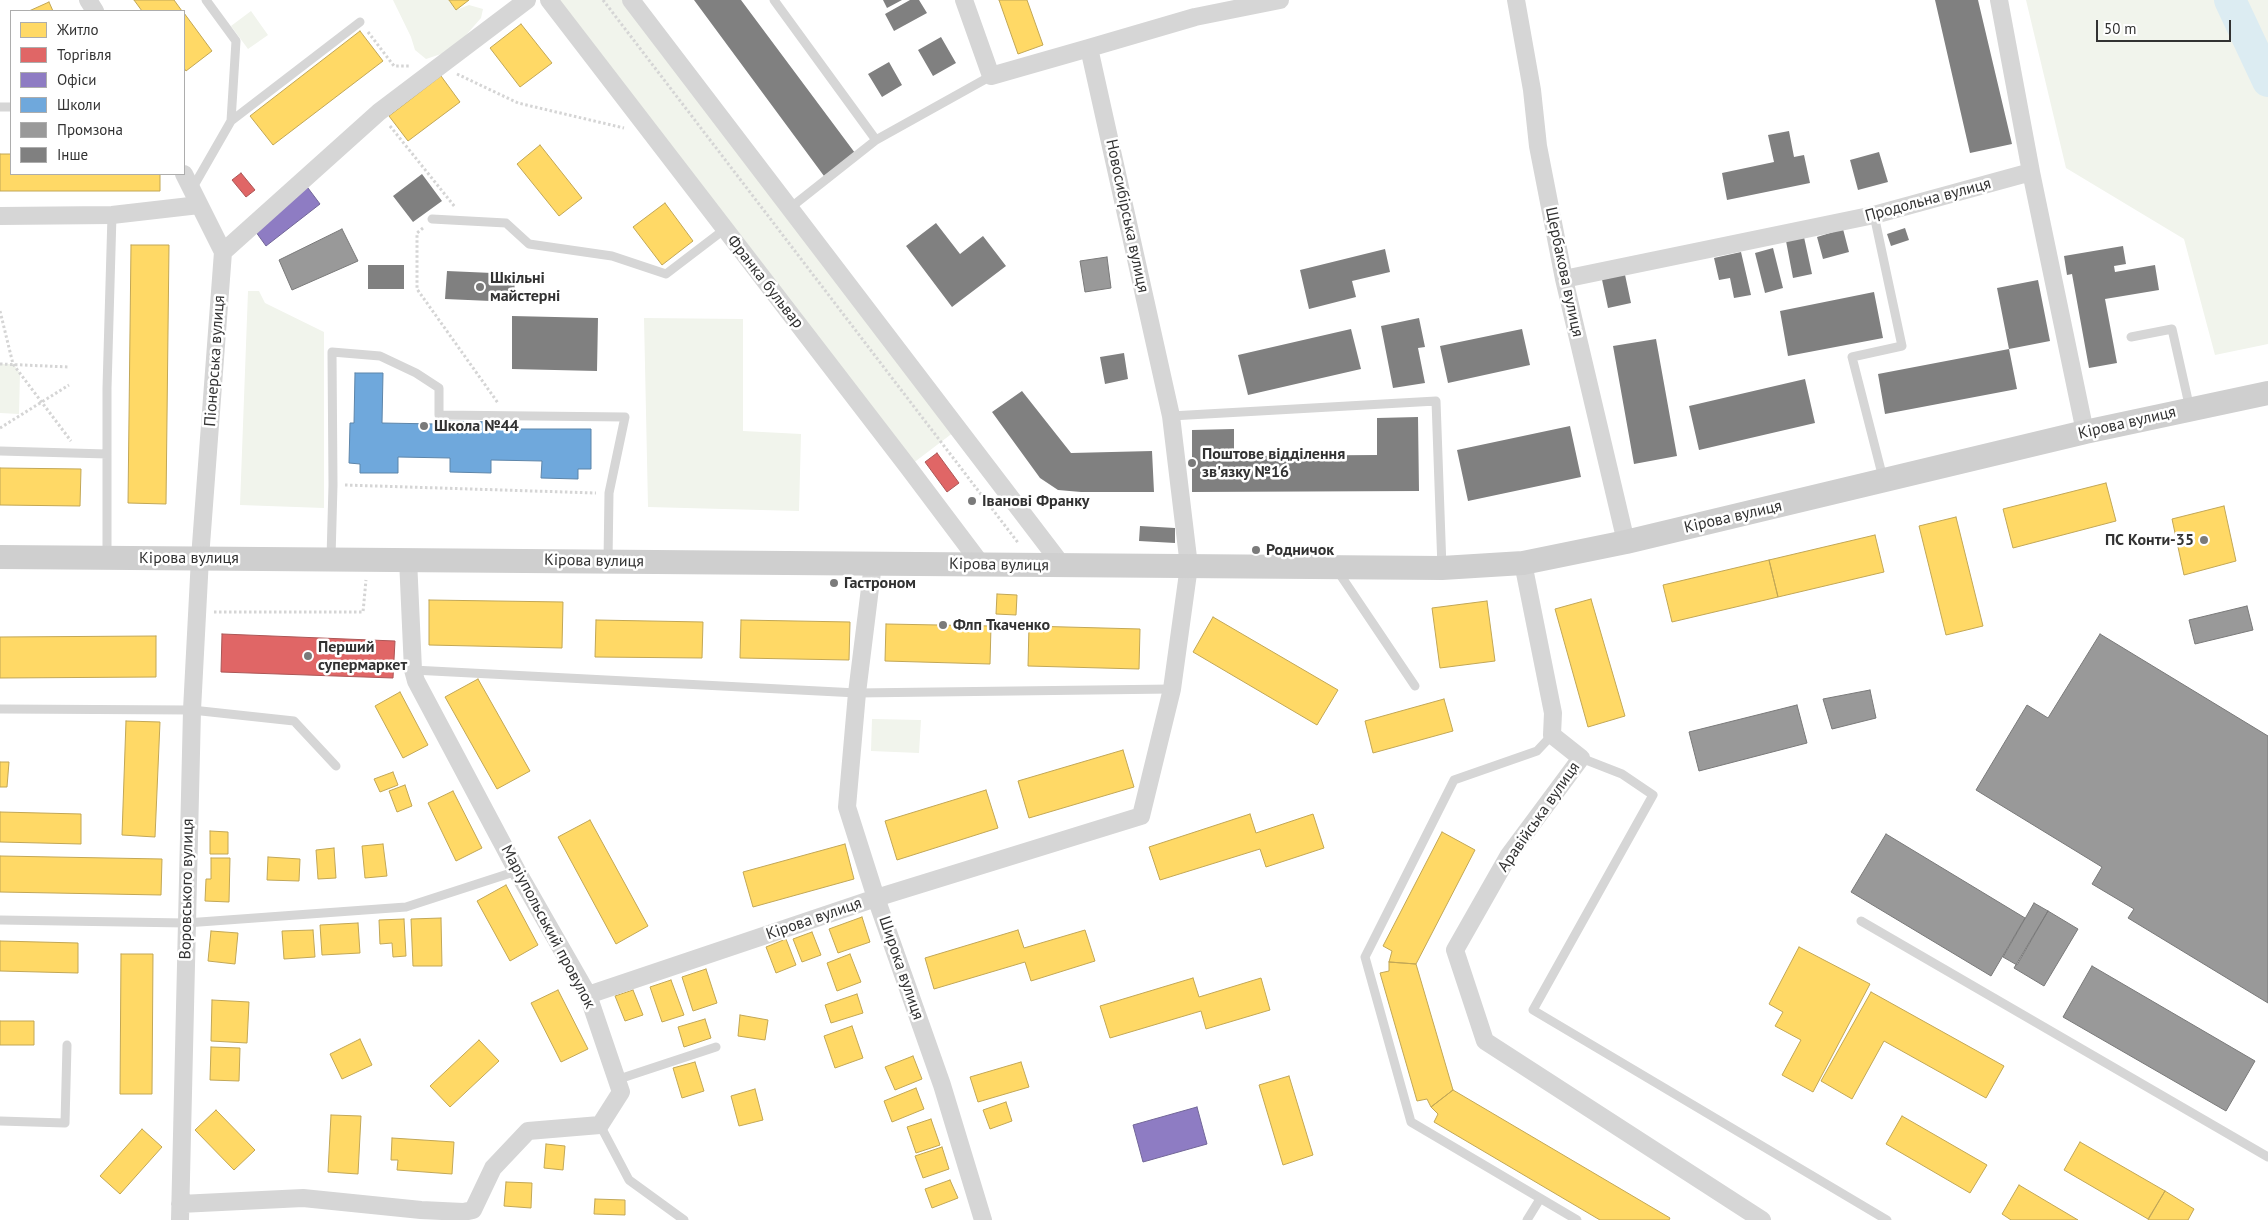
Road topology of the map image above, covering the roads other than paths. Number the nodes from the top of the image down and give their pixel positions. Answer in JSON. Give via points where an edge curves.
{"nodes":[{"id":1,"x":206,"y":0,"type":"edge"},
{"id":2,"x":527,"y":0,"type":"edge"},
{"id":3,"x":549,"y":0,"type":"edge"},
{"id":4,"x":632,"y":0,"type":"edge"},
{"id":5,"x":774,"y":0,"type":"edge"},
{"id":6,"x":964,"y":0,"type":"edge"},
{"id":7,"x":1280,"y":0,"type":"edge"},
{"id":8,"x":1516,"y":0,"type":"edge"},
{"id":9,"x":1998,"y":0,"type":"edge"},
{"id":10,"x":360,"y":22,"type":"road end"},
{"id":11,"x":1089,"y":48,"type":"junction"},
{"id":12,"x":991,"y":76,"type":"junction"},
{"id":13,"x":231,"y":121,"type":"junction"},
{"id":14,"x":876,"y":140,"type":"junction"},
{"id":15,"x":2032,"y":172,"type":"junction"},
{"id":16,"x":188,"y":182,"type":"edge"},
{"id":17,"x":199,"y":205,"type":"junction"},
{"id":18,"x":790,"y":208,"type":"junction"},
{"id":19,"x":112,"y":215,"type":"junction"},
{"id":20,"x":1874,"y":215,"type":"junction"},
{"id":21,"x":0,"y":216,"type":"edge"},
{"id":22,"x":432,"y":219,"type":"road end"},
{"id":23,"x":724,"y":229,"type":"junction"},
{"id":24,"x":223,"y":252,"type":"junction"},
{"id":25,"x":1564,"y":279,"type":"junction"},
{"id":26,"x":2131,"y":337,"type":"dead end"},
{"id":27,"x":2268,"y":393,"type":"edge"},
{"id":28,"x":2190,"y":409,"type":"junction"},
{"id":29,"x":1171,"y":416,"type":"junction"},
{"id":30,"x":2086,"y":432,"type":"junction"},
{"id":31,"x":0,"y":451,"type":"edge"},
{"id":32,"x":107,"y":454,"type":"junction"},
{"id":33,"x":1883,"y":481,"type":"junction"},
{"id":34,"x":1626,"y":542,"type":"junction"},
{"id":35,"x":0,"y":557,"type":"edge"},
{"id":36,"x":107,"y":557,"type":"junction"},
{"id":37,"x":200,"y":558,"type":"junction"},
{"id":38,"x":331,"y":559,"type":"junction"},
{"id":39,"x":408,"y":559,"type":"junction"},
{"id":40,"x":608,"y":561,"type":"junction"},
{"id":41,"x":1523,"y":563,"type":"junction"},
{"id":42,"x":873,"y":564,"type":"junction"},
{"id":43,"x":981,"y":564,"type":"junction"},
{"id":44,"x":1062,"y":565,"type":"junction"},
{"id":45,"x":1189,"y":566,"type":"junction"},
{"id":46,"x":1336,"y":568,"type":"junction"},
{"id":47,"x":1442,"y":568,"type":"junction"},
{"id":48,"x":413,"y":670,"type":"junction"},
{"id":49,"x":1416,"y":686,"type":"dead end"},
{"id":50,"x":1172,"y":689,"type":"junction"},
{"id":51,"x":857,"y":693,"type":"junction"},
{"id":52,"x":0,"y":709,"type":"edge"},
{"id":53,"x":192,"y":710,"type":"junction"},
{"id":54,"x":1552,"y":734,"type":"junction"},
{"id":55,"x":1582,"y":758,"type":"junction"},
{"id":56,"x":336,"y":766,"type":"dead end"},
{"id":57,"x":517,"y":871,"type":"junction"},
{"id":58,"x":876,"y":898,"type":"junction"},
{"id":59,"x":0,"y":920,"type":"edge"},
{"id":60,"x":1861,"y":921,"type":"dead end"},
{"id":61,"x":186,"y":923,"type":"junction"},
{"id":62,"x":588,"y":995,"type":"junction"},
{"id":63,"x":67,"y":1046,"type":"dead end"},
{"id":64,"x":716,"y":1046,"type":"dead end"},
{"id":65,"x":616,"y":1080,"type":"junction"},
{"id":66,"x":0,"y":1121,"type":"edge"},
{"id":67,"x":600,"y":1125,"type":"junction"},
{"id":68,"x":2268,"y":1157,"type":"edge"},
{"id":69,"x":1540,"y":1199,"type":"junction"},
{"id":70,"x":180,"y":1212,"type":"edge"},
{"id":71,"x":462,"y":1216,"type":"edge"},
{"id":72,"x":684,"y":1220,"type":"edge"},
{"id":73,"x":983,"y":1220,"type":"edge"},
{"id":74,"x":1527,"y":1220,"type":"edge"},
{"id":75,"x":1577,"y":1220,"type":"edge"},
{"id":76,"x":1762,"y":1220,"type":"edge"},
{"id":77,"x":1887,"y":1220,"type":"edge"}],
"edges":[{"from":1,"to":13,"type":"lane","via":[[236,41]]},
{"from":2,"to":24,"type":"street","via":[[379,112]]},
{"from":3,"to":23,"type":"street","name":"Франка бульвар"},
{"from":4,"to":18,"type":"street"},
{"from":5,"to":14,"type":"lane"},
{"from":6,"to":12,"type":"street"},
{"from":7,"to":11,"type":"street","via":[[1195,17]]},
{"from":8,"to":25,"type":"street","name":"Щербакова вулиця","via":[[1538,146]]},
{"from":9,"to":15,"type":"street"},
{"from":10,"to":13,"type":"lane"},
{"from":11,"to":12,"type":"street"},
{"from":11,"to":29,"type":"street","name":"Новосибірська вулиця"},
{"from":12,"to":14,"type":"lane"},
{"from":13,"to":16,"type":"lane"},
{"from":14,"to":18,"type":"lane"},
{"from":15,"to":20,"type":"street","name":"Продольна вулиця"},
{"from":15,"to":30,"type":"street"},
{"from":16,"to":17,"type":"street"},
{"from":17,"to":19,"type":"street"},
{"from":17,"to":24,"type":"street"},
{"from":18,"to":44,"type":"street"},
{"from":19,"to":21,"type":"street"},
{"from":19,"to":32,"type":"lane"},
{"from":20,"to":25,"type":"street","name":"Продольна вулиця"},
{"from":20,"to":33,"type":"lane","via":[[1902,346],[1852,357]]},
{"from":22,"to":23,"type":"lane","via":[[506,223],[528,244],[612,256],[666,274]]},
{"from":23,"to":43,"type":"street","name":"Франка бульвар"},
{"from":24,"to":37,"type":"street","name":"Піонерська вулиця"},
{"from":25,"to":34,"type":"street","name":"Щербакова вулиця"},
{"from":26,"to":28,"type":"lane","via":[[2172,329]]},
{"from":27,"to":28,"type":"street","name":"Кірова вулиця"},
{"from":28,"to":30,"type":"street","name":"Кірова вулиця"},
{"from":29,"to":45,"type":"street","name":"Новосибірська вулиця"},
{"from":29,"to":47,"type":"lane","via":[[1436,401]]},
{"from":30,"to":33,"type":"street","name":"Кірова вулиця"},
{"from":31,"to":32,"type":"lane"},
{"from":32,"to":36,"type":"lane"},
{"from":33,"to":34,"type":"street","name":"Кірова вулиця"},
{"from":34,"to":41,"type":"street","name":"Кірова вулиця"},
{"from":35,"to":36,"type":"street","name":"Кірова вулиця"},
{"from":36,"to":37,"type":"street","name":"Кірова вулиця"},
{"from":37,"to":38,"type":"street","name":"Кірова вулиця"},
{"from":37,"to":53,"type":"street","name":"Воровського вулиця"},
{"from":38,"to":39,"type":"street","name":"Кірова вулиця"},
{"from":38,"to":40,"type":"lane","via":[[332,352],[380,356],[416,373],[439,388],[439,415],[625,417],[609,493]]},
{"from":39,"to":40,"type":"street","name":"Кірова вулиця"},
{"from":39,"to":48,"type":"street","name":"Маріупольський провулок"},
{"from":40,"to":42,"type":"street","name":"Кірова вулиця"},
{"from":41,"to":47,"type":"street","name":"Кірова вулиця"},
{"from":41,"to":54,"type":"street","via":[[1553,713]]},
{"from":42,"to":43,"type":"street","name":"Кірова вулиця"},
{"from":42,"to":51,"type":"street","name":"Широка вулиця"},
{"from":43,"to":44,"type":"street","name":"Кірова вулиця"},
{"from":44,"to":45,"type":"street","name":"Кірова вулиця"},
{"from":45,"to":46,"type":"street","name":"Кірова вулиця"},
{"from":45,"to":50,"type":"street","name":"Кірова вулиця"},
{"from":46,"to":47,"type":"street","name":"Кірова вулиця"},
{"from":46,"to":49,"type":"lane"},
{"from":48,"to":51,"type":"lane"},
{"from":48,"to":57,"type":"street","name":"Маріупольський провулок"},
{"from":50,"to":51,"type":"lane"},
{"from":50,"to":58,"type":"street","name":"Кірова вулиця","via":[[1141,816]]},
{"from":51,"to":58,"type":"street","name":"Широка вулиця","via":[[846,807]]},
{"from":52,"to":53,"type":"lane"},
{"from":53,"to":56,"type":"lane","via":[[294,721]]},
{"from":53,"to":61,"type":"street","name":"Воровського вулиця"},
{"from":54,"to":55,"type":"street","name":"Аравійська вулиця"},
{"from":54,"to":69,"type":"lane","via":[[1537,751],[1454,780],[1364,957],[1411,1122]]},
{"from":55,"to":76,"type":"street","name":"Аравійська вулиця","via":[[1509,855],[1455,950],[1485,1041]]},
{"from":55,"to":77,"type":"lane","via":[[1622,774],[1653,795],[1533,1010]]},
{"from":57,"to":61,"type":"lane","via":[[406,907]]},
{"from":57,"to":62,"type":"street","name":"Маріупольський провулок"},
{"from":58,"to":62,"type":"street","name":"Кірова вулиця"},
{"from":58,"to":73,"type":"street","name":"Широка вулиця","via":[[942,1085]]},
{"from":59,"to":61,"type":"lane"},
{"from":60,"to":68,"type":"lane"},
{"from":61,"to":70,"type":"street","name":"Воровського вулиця"},
{"from":62,"to":65,"type":"street","name":"Маріупольський провулок"},
{"from":63,"to":66,"type":"lane","via":[[65,1123]]},
{"from":64,"to":65,"type":"lane"},
{"from":65,"to":67,"type":"street","name":"Маріупольський провулок","via":[[622,1092]]},
{"from":67,"to":71,"type":"street","via":[[528,1131],[493,1168],[473,1210]]},
{"from":67,"to":72,"type":"lane","via":[[629,1180]]},
{"from":69,"to":74,"type":"lane"},
{"from":69,"to":75,"type":"lane"},
{"from":70,"to":71,"type":"street","via":[[303,1198]]}]}
